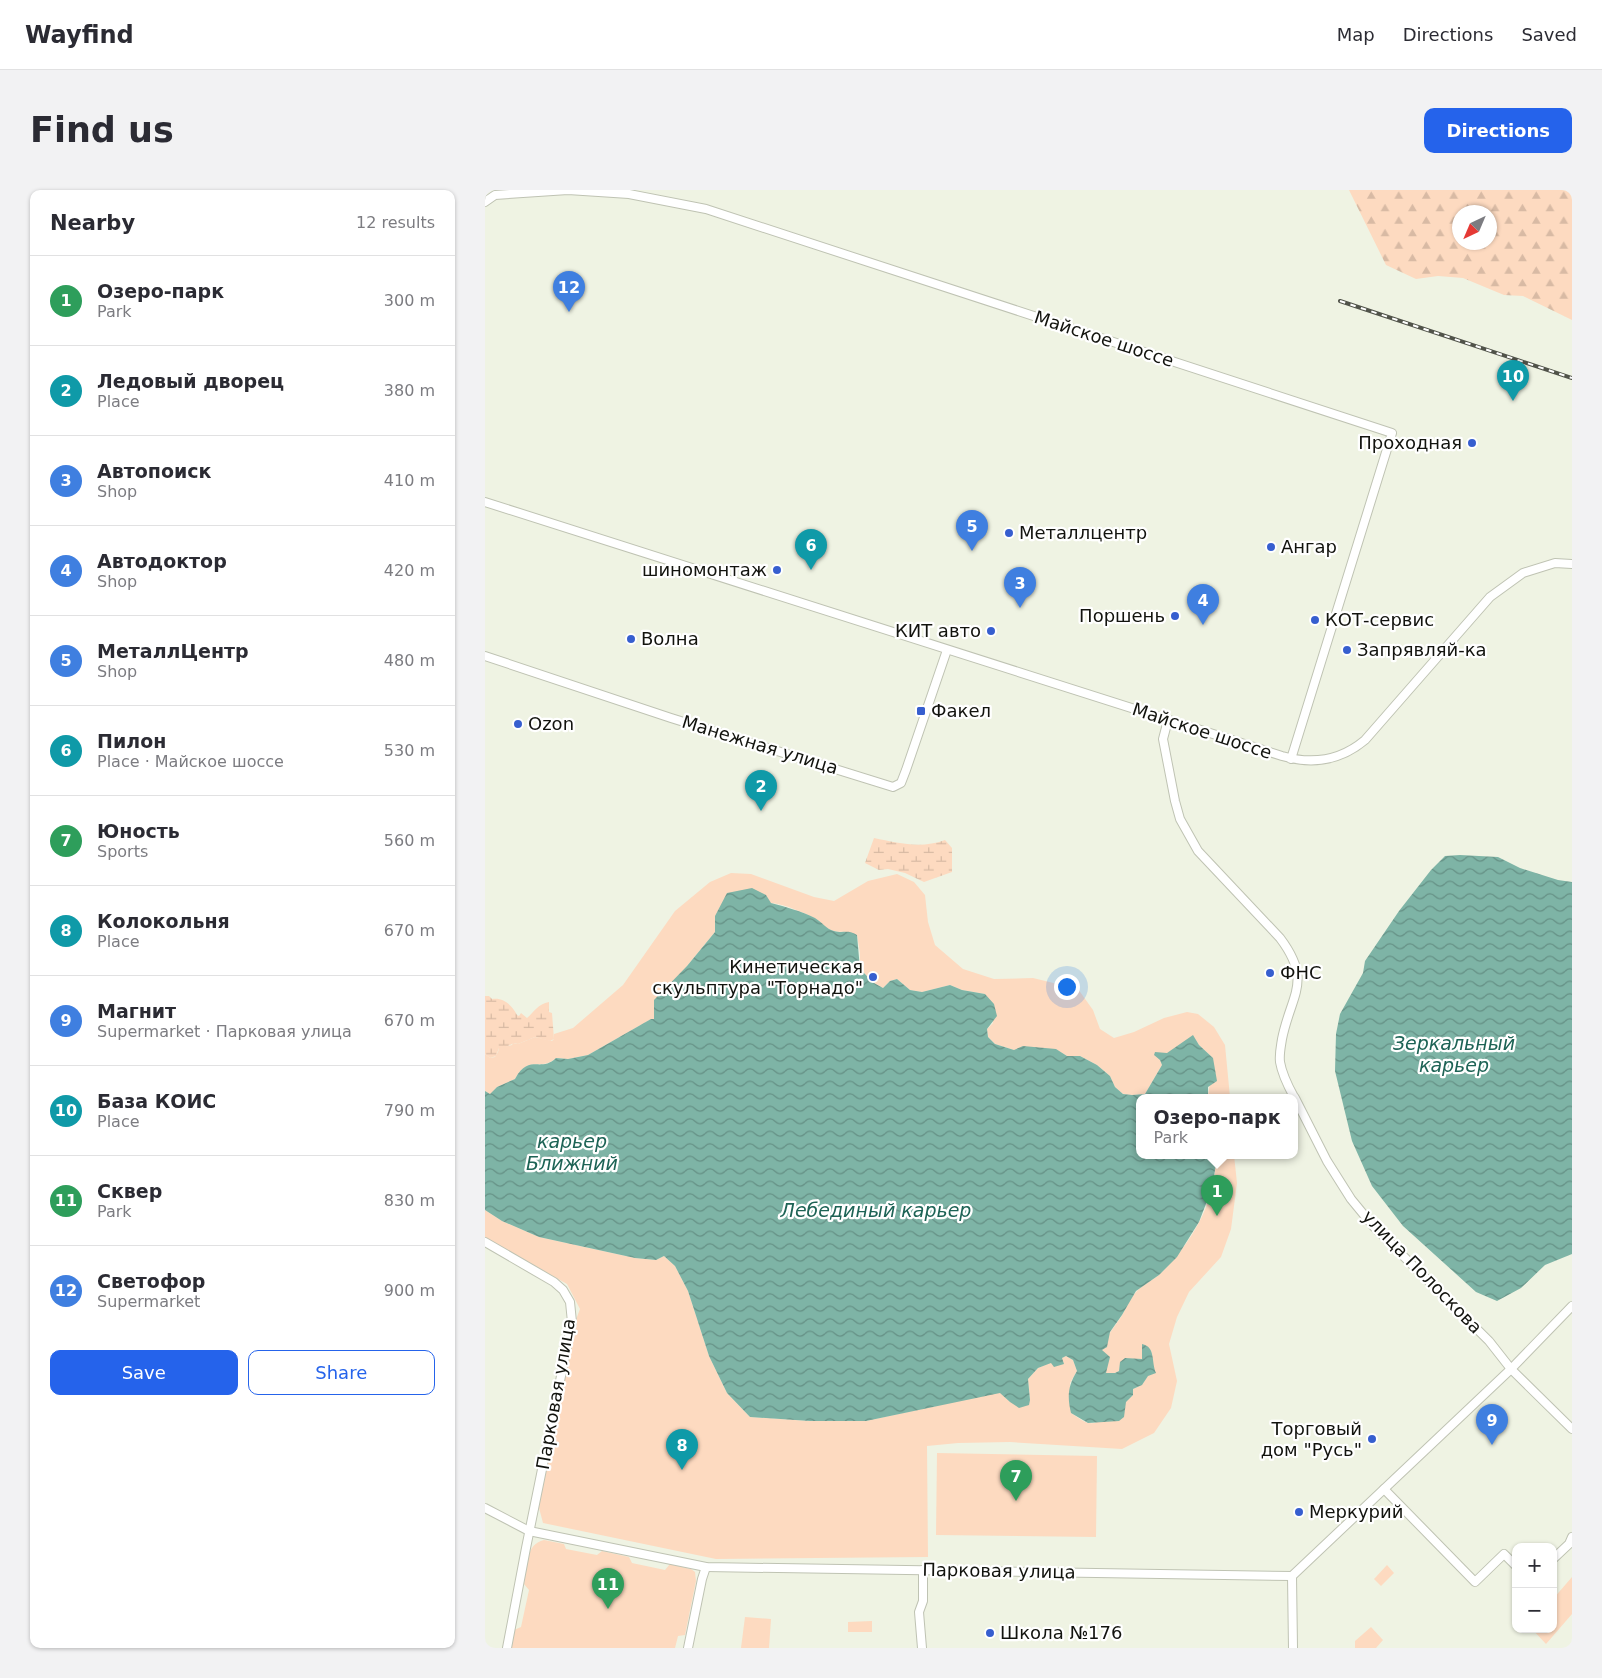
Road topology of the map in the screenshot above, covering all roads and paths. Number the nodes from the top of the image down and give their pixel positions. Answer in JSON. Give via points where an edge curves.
{"nodes":[{"id":1,"x":485,"y":202,"type":"edge"},
{"id":2,"x":485,"y":502,"type":"edge"},
{"id":3,"x":1572,"y":564,"type":"edge"},
{"id":4,"x":947,"y":650,"type":"junction"},
{"id":5,"x":485,"y":656,"type":"edge"},
{"id":6,"x":1168,"y":720,"type":"junction"},
{"id":7,"x":1291,"y":759,"type":"junction"},
{"id":8,"x":1292,"y":1094,"type":"edge"},
{"id":9,"x":1298,"y":1106,"type":"edge"},
{"id":10,"x":485,"y":1242,"type":"edge"},
{"id":11,"x":1572,"y":1306,"type":"edge"},
{"id":12,"x":1511,"y":1369,"type":"junction"},
{"id":13,"x":1572,"y":1429,"type":"edge"},
{"id":14,"x":1384,"y":1489,"type":"junction"},
{"id":15,"x":485,"y":1508,"type":"edge"},
{"id":16,"x":529,"y":1531,"type":"junction"},
{"id":17,"x":1572,"y":1537,"type":"edge"},
{"id":18,"x":1557,"y":1555,"type":"edge"},
{"id":19,"x":1512,"y":1562,"type":"edge"},
{"id":20,"x":706,"y":1567,"type":"junction"},
{"id":21,"x":923,"y":1570,"type":"junction"},
{"id":22,"x":1292,"y":1576,"type":"junction"},
{"id":23,"x":507,"y":1648,"type":"edge"},
{"id":24,"x":688,"y":1648,"type":"edge"},
{"id":25,"x":921,"y":1648,"type":"edge"},
{"id":26,"x":1293,"y":1648,"type":"edge"}],
"edges":[{"from":1,"to":7,"type":"street","name":"Майское шоссе","via":[[495,195],[568,190],[629,194],[706,210],[1391,433]]},
{"from":2,"to":4,"type":"street","name":"Майское шоссе"},
{"from":3,"to":7,"type":"street","name":"Майское шоссе","via":[[1555,563],[1523,572],[1490,597],[1355,749],[1317,762]]},
{"from":4,"to":5,"type":"street","name":"Манежная улица","via":[[907,770],[901,783],[893,787]]},
{"from":4,"to":6,"type":"street","name":"Майское шоссе"},
{"from":6,"to":7,"type":"street","name":"Майское шоссе"},
{"from":6,"to":8,"type":"street","name":"улица Полоскова","via":[[1163,739],[1180,819],[1198,851],[1280,938],[1294,962],[1299,980],[1280,1052],[1280,1062]]},
{"from":9,"to":12,"type":"street","name":"улица Полоскова","via":[[1351,1199],[1489,1341]]},
{"from":10,"to":16,"type":"street","name":"Парковая улица","via":[[554,1282],[563,1290],[572,1311]]},
{"from":11,"to":12,"type":"street"},
{"from":12,"to":13,"type":"street","name":"улица Полоскова"},
{"from":12,"to":14,"type":"street"},
{"from":14,"to":19,"type":"street","via":[[1475,1582],[1504,1554]]},
{"from":14,"to":22,"type":"street"},
{"from":15,"to":16,"type":"street","name":"Парковая улица"},
{"from":16,"to":20,"type":"street","name":"Парковая улица"},
{"from":16,"to":23,"type":"street","name":"Парковая улица"},
{"from":17,"to":18,"type":"street"},
{"from":20,"to":21,"type":"street","name":"Парковая улица"},
{"from":20,"to":24,"type":"street"},
{"from":21,"to":22,"type":"street","name":"Парковая улица"},
{"from":21,"to":25,"type":"street","via":[[923,1601],[919,1612]]},
{"from":22,"to":26,"type":"street"}]}
